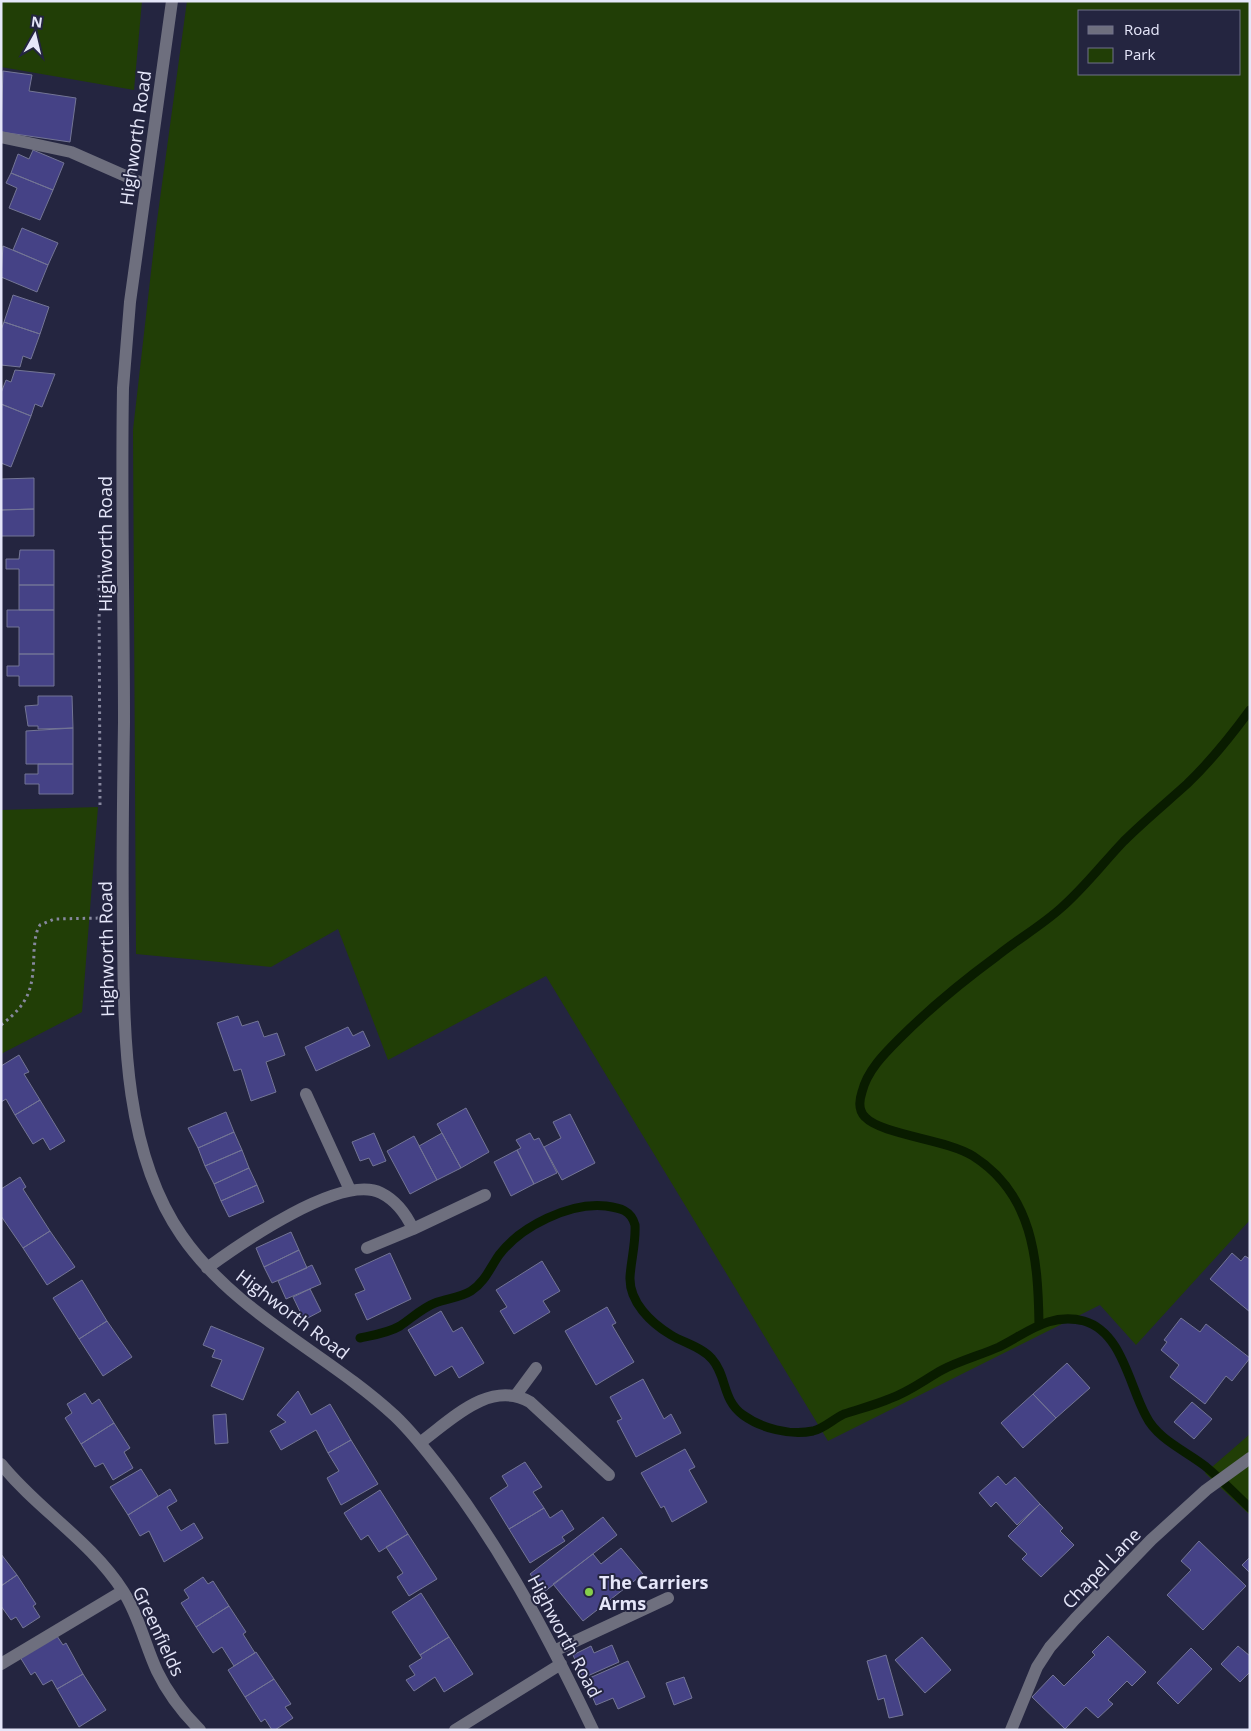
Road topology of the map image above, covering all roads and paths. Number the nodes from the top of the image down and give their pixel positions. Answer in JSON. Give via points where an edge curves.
{"nodes":[{"id":1,"x":172,"y":1,"type":"edge"},
{"id":2,"x":1,"y":138,"type":"edge"},
{"id":3,"x":146,"y":185,"type":"junction"},
{"id":4,"x":123,"y":918,"type":"junction"},
{"id":5,"x":1,"y":1025,"type":"edge"},
{"id":6,"x":306,"y":1094,"type":"dead end"},
{"id":7,"x":350,"y":1190,"type":"junction"},
{"id":8,"x":485,"y":1195,"type":"dead end"},
{"id":9,"x":413,"y":1229,"type":"junction"},
{"id":10,"x":367,"y":1248,"type":"dead end"},
{"id":11,"x":207,"y":1268,"type":"junction"},
{"id":12,"x":536,"y":1368,"type":"dead end"},
{"id":13,"x":516,"y":1396,"type":"junction"},
{"id":14,"x":421,"y":1442,"type":"junction"},
{"id":15,"x":1250,"y":1458,"type":"edge"},
{"id":16,"x":1,"y":1464,"type":"edge"},
{"id":17,"x":610,"y":1475,"type":"dead end"},
{"id":18,"x":123,"y":1591,"type":"junction"},
{"id":19,"x":668,"y":1598,"type":"dead end"},
{"id":20,"x":554,"y":1651,"type":"junction"},
{"id":21,"x":1,"y":1664,"type":"edge"},
{"id":22,"x":561,"y":1664,"type":"junction"},
{"id":23,"x":200,"y":1730,"type":"edge"},
{"id":24,"x":455,"y":1730,"type":"edge"},
{"id":25,"x":593,"y":1730,"type":"edge"},
{"id":26,"x":1011,"y":1730,"type":"edge"}],
"edges":[{"from":1,"to":3,"type":"street","name":"Highworth Road"},
{"from":2,"to":3,"type":"street","via":[[71,152]]},
{"from":3,"to":4,"type":"street","name":"Highworth Road","via":[[125,342],[123,388]]},
{"from":4,"to":5,"type":"path","via":[[54,919],[40,925],[35,935],[32,984],[26,1000]]},
{"from":4,"to":11,"type":"street","name":"Highworth Road","via":[[126,1044],[143,1150],[168,1214]]},
{"from":6,"to":7,"type":"street"},
{"from":7,"to":9,"type":"street","via":[[380,1192],[405,1211]]},
{"from":7,"to":11,"type":"street","via":[[304,1208],[244,1241]]},
{"from":8,"to":9,"type":"street"},
{"from":9,"to":10,"type":"street"},
{"from":11,"to":14,"type":"street","name":"Highworth Road","via":[[239,1298],[357,1383]]},
{"from":12,"to":13,"type":"street"},
{"from":13,"to":14,"type":"street","via":[[490,1397],[476,1402]]},
{"from":13,"to":17,"type":"street","via":[[530,1402]]},
{"from":14,"to":20,"type":"street","name":"Highworth Road","via":[[477,1517]]},
{"from":15,"to":26,"type":"street","name":"Chapel Lane","via":[[1206,1490],[1144,1547],[1050,1647],[1037,1668]]},
{"from":16,"to":18,"type":"street","name":"Greenfields","via":[[32,1498],[96,1556]]},
{"from":18,"to":21,"type":"street"},
{"from":18,"to":23,"type":"street","name":"Greenfields","via":[[168,1692]]},
{"from":19,"to":20,"type":"street"},
{"from":20,"to":22,"type":"street","name":"Highworth Road"},
{"from":22,"to":24,"type":"street"},
{"from":22,"to":25,"type":"street","name":"Highworth Road"}]}
